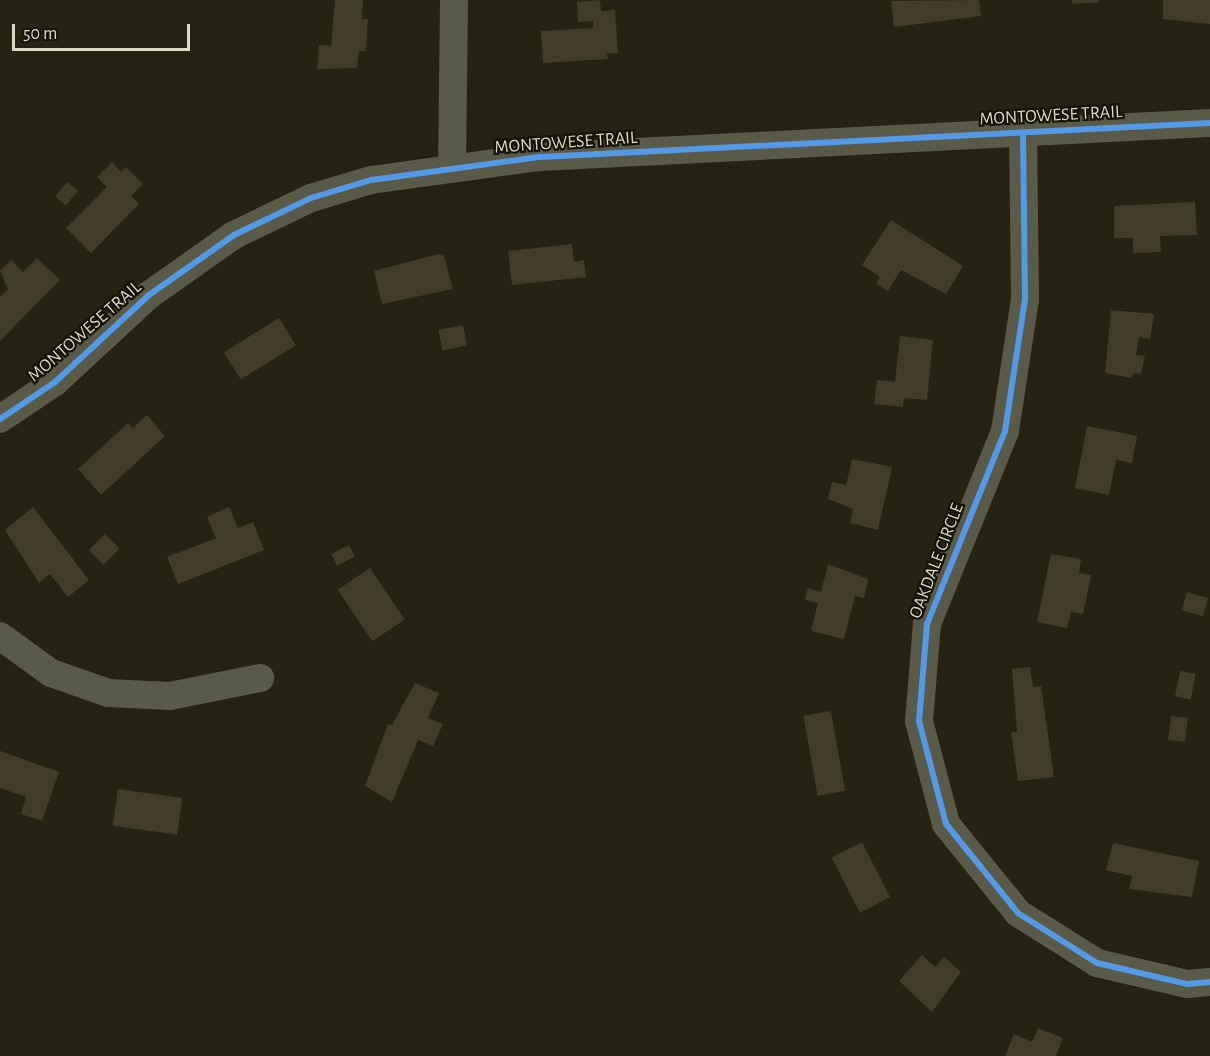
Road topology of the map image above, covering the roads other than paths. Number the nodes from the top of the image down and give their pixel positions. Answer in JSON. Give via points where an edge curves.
{"nodes":[{"id":1,"x":454,"y":0,"type":"edge"},
{"id":2,"x":1210,"y":123,"type":"edge"},
{"id":3,"x":1023,"y":133,"type":"junction"},
{"id":4,"x":452,"y":167,"type":"junction"},
{"id":5,"x":0,"y":419,"type":"edge"},
{"id":6,"x":0,"y":636,"type":"edge"},
{"id":7,"x":260,"y":678,"type":"dead end"},
{"id":8,"x":1210,"y":982,"type":"edge"}],
"edges":[{"from":1,"to":4,"type":"street"},
{"from":2,"to":3,"type":"street","name":"MONTOWESE TRAIL"},
{"from":3,"to":4,"type":"street","name":"MONTOWESE TRAIL"},
{"from":3,"to":8,"type":"street","name":"OAKDALE CIRCLE","via":[[1025,299],[1005,431],[927,624],[920,721],[946,824],[1017,913],[1097,963],[1187,984]]},
{"from":4,"to":5,"type":"street","name":"MONTOWESE TRAIL","via":[[371,180],[311,198],[234,235],[149,295],[55,382]]},
{"from":6,"to":7,"type":"street","via":[[51,673],[108,693],[170,696]]}]}
